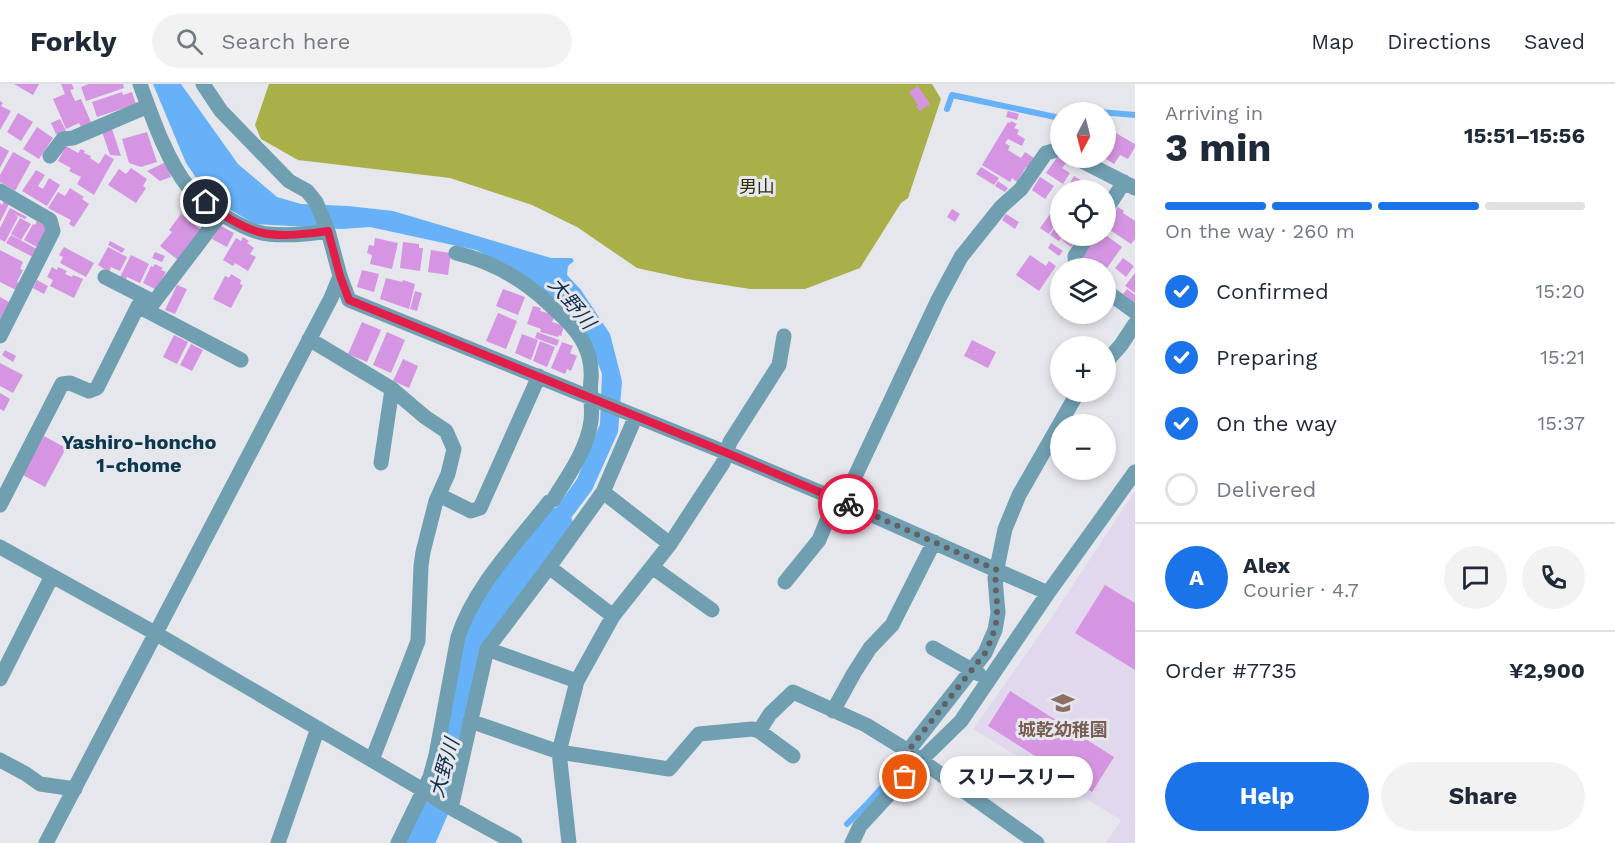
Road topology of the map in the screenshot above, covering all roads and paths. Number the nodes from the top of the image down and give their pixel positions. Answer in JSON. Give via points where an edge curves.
{"nodes":[{"id":1,"x":140,"y":84,"type":"edge"},
{"id":2,"x":203,"y":84,"type":"edge"},
{"id":3,"x":148,"y":106,"type":"junction"},
{"id":4,"x":1050,"y":152,"type":"edge"},
{"id":5,"x":50,"y":156,"type":"dead end"},
{"id":6,"x":1096,"y":168,"type":"edge"},
{"id":7,"x":1129,"y":185,"type":"edge"},
{"id":8,"x":0,"y":191,"type":"edge"},
{"id":9,"x":1116,"y":199,"type":"edge"},
{"id":10,"x":221,"y":214,"type":"junction"},
{"id":11,"x":328,"y":231,"type":"junction"},
{"id":12,"x":456,"y":253,"type":"dead end"},
{"id":13,"x":340,"y":276,"type":"junction"},
{"id":14,"x":105,"y":277,"type":"dead end"},
{"id":15,"x":1116,"y":298,"type":"edge"},
{"id":16,"x":154,"y":302,"type":"junction"},
{"id":17,"x":138,"y":306,"type":"junction"},
{"id":18,"x":1135,"y":312,"type":"edge"},
{"id":19,"x":1135,"y":324,"type":"edge"},
{"id":20,"x":0,"y":336,"type":"edge"},
{"id":21,"x":784,"y":336,"type":"dead end"},
{"id":22,"x":309,"y":339,"type":"junction"},
{"id":23,"x":1116,"y":351,"type":"edge"},
{"id":24,"x":241,"y":360,"type":"dead end"},
{"id":25,"x":539,"y":376,"type":"junction"},
{"id":26,"x":392,"y":388,"type":"junction"},
{"id":27,"x":592,"y":399,"type":"junction"},
{"id":28,"x":1072,"y":402,"type":"edge"},
{"id":29,"x":634,"y":416,"type":"junction"},
{"id":30,"x":727,"y":453,"type":"junction"},
{"id":31,"x":381,"y":463,"type":"dead end"},
{"id":32,"x":1135,"y":472,"type":"edge"},
{"id":33,"x":603,"y":492,"type":"junction"},
{"id":34,"x":439,"y":495,"type":"junction"},
{"id":35,"x":843,"y":502,"type":"junction"},
{"id":36,"x":0,"y":506,"type":"edge"},
{"id":37,"x":934,"y":542,"type":"junction"},
{"id":38,"x":670,"y":544,"type":"junction"},
{"id":39,"x":0,"y":547,"type":"edge"},
{"id":40,"x":549,"y":567,"type":"junction"},
{"id":41,"x":652,"y":567,"type":"junction"},
{"id":42,"x":1001,"y":571,"type":"junction"},
{"id":43,"x":52,"y":576,"type":"junction"},
{"id":44,"x":785,"y":582,"type":"dead end"},
{"id":45,"x":1048,"y":593,"type":"junction"},
{"id":46,"x":712,"y":610,"type":"dead end"},
{"id":47,"x":614,"y":616,"type":"junction"},
{"id":48,"x":155,"y":633,"type":"junction"},
{"id":49,"x":933,"y":648,"type":"dead end"},
{"id":50,"x":487,"y":649,"type":"junction"},
{"id":51,"x":972,"y":670,"type":"junction"},
{"id":52,"x":0,"y":680,"type":"edge"},
{"id":53,"x":990,"y":680,"type":"junction"},
{"id":54,"x":577,"y":681,"type":"junction"},
{"id":55,"x":833,"y":711,"type":"junction"},
{"id":56,"x":470,"y":721,"type":"junction"},
{"id":57,"x":318,"y":728,"type":"junction"},
{"id":58,"x":759,"y":730,"type":"junction"},
{"id":59,"x":908,"y":751,"type":"junction"},
{"id":60,"x":559,"y":752,"type":"junction"},
{"id":61,"x":793,"y":756,"type":"dead end"},
{"id":62,"x":0,"y":760,"type":"edge"},
{"id":63,"x":372,"y":760,"type":"junction"},
{"id":64,"x":921,"y":760,"type":"junction"},
{"id":65,"x":75,"y":789,"type":"junction"},
{"id":66,"x":423,"y":789,"type":"junction"},
{"id":67,"x":451,"y":808,"type":"junction"},
{"id":68,"x":46,"y":843,"type":"edge"},
{"id":69,"x":278,"y":843,"type":"edge"},
{"id":70,"x":398,"y":843,"type":"edge"},
{"id":71,"x":515,"y":843,"type":"edge"},
{"id":72,"x":569,"y":843,"type":"edge"},
{"id":73,"x":852,"y":843,"type":"edge"},
{"id":74,"x":1037,"y":843,"type":"edge"}],
"edges":[{"from":1,"to":3,"type":"street"},
{"from":2,"to":11,"type":"street","via":[[228,119],[289,182],[307,191]]},
{"from":3,"to":5,"type":"street","via":[[74,138],[63,139]]},
{"from":3,"to":10,"type":"street","via":[[173,164],[190,189]]},
{"from":4,"to":35,"type":"street","via":[[961,257]]},
{"from":6,"to":7,"type":"street"},
{"from":7,"to":9,"type":"street"},
{"from":8,"to":20,"type":"street","via":[[50,219],[53,231]]},
{"from":10,"to":11,"type":"street","via":[[268,234]]},
{"from":10,"to":16,"type":"street"},
{"from":11,"to":13,"type":"street"},
{"from":12,"to":27,"type":"street","via":[[512,275],[568,321],[587,352]]},
{"from":13,"to":22,"type":"street"},
{"from":13,"to":25,"type":"street","via":[[349,300]]},
{"from":14,"to":16,"type":"street"},
{"from":15,"to":18,"type":"street"},
{"from":16,"to":17,"type":"street"},
{"from":17,"to":24,"type":"street"},
{"from":17,"to":36,"type":"street","via":[[97,388],[89,391],[62,384]]},
{"from":19,"to":23,"type":"street"},
{"from":21,"to":30,"type":"street","via":[[779,365],[730,442]]},
{"from":22,"to":26,"type":"street"},
{"from":22,"to":48,"type":"street"},
{"from":25,"to":27,"type":"street"},
{"from":25,"to":34,"type":"street","via":[[480,507],[471,511]]},
{"from":26,"to":31,"type":"street"},
{"from":26,"to":34,"type":"street","via":[[446,431],[454,449]]},
{"from":27,"to":29,"type":"street"},
{"from":27,"to":66,"type":"street","via":[[591,423],[576,464],[553,500],[485,584],[462,624],[436,755]]},
{"from":28,"to":42,"type":"street","via":[[1019,495],[1005,529]]},
{"from":29,"to":30,"type":"street"},
{"from":29,"to":33,"type":"street"},
{"from":30,"to":35,"type":"street"},
{"from":30,"to":38,"type":"street"},
{"from":32,"to":45,"type":"street"},
{"from":33,"to":38,"type":"street"},
{"from":33,"to":40,"type":"street"},
{"from":34,"to":63,"type":"street","via":[[421,566],[418,641]]},
{"from":35,"to":37,"type":"street"},
{"from":35,"to":44,"type":"street","via":[[830,513],[819,540]]},
{"from":37,"to":42,"type":"street"},
{"from":37,"to":55,"type":"street","via":[[892,625],[870,648]]},
{"from":38,"to":41,"type":"street"},
{"from":39,"to":43,"type":"street"},
{"from":40,"to":47,"type":"street"},
{"from":40,"to":50,"type":"street"},
{"from":41,"to":46,"type":"street"},
{"from":41,"to":47,"type":"street"},
{"from":42,"to":45,"type":"street"},
{"from":42,"to":51,"type":"street","via":[[995,578],[995,630]]},
{"from":43,"to":48,"type":"street"},
{"from":43,"to":52,"type":"street"},
{"from":45,"to":53,"type":"street"},
{"from":47,"to":54,"type":"street"},
{"from":48,"to":57,"type":"street"},
{"from":48,"to":65,"type":"street"},
{"from":49,"to":51,"type":"street"},
{"from":50,"to":54,"type":"street"},
{"from":50,"to":56,"type":"street"},
{"from":51,"to":53,"type":"street"},
{"from":51,"to":59,"type":"street"},
{"from":53,"to":64,"type":"street","via":[[962,721]]},
{"from":54,"to":60,"type":"street"},
{"from":55,"to":58,"type":"street","via":[[793,692]]},
{"from":55,"to":59,"type":"street","via":[[866,725]]},
{"from":56,"to":60,"type":"street"},
{"from":56,"to":67,"type":"street"},
{"from":57,"to":63,"type":"street"},
{"from":57,"to":69,"type":"street"},
{"from":58,"to":60,"type":"street","via":[[699,734],[669,769]]},
{"from":58,"to":61,"type":"street"},
{"from":59,"to":64,"type":"street"},
{"from":60,"to":72,"type":"street"},
{"from":62,"to":65,"type":"street","via":[[40,784]]},
{"from":63,"to":66,"type":"street"},
{"from":64,"to":73,"type":"street","via":[[860,826]]},
{"from":64,"to":74,"type":"street"},
{"from":65,"to":68,"type":"street"},
{"from":66,"to":67,"type":"street"},
{"from":66,"to":70,"type":"street"},
{"from":67,"to":71,"type":"street"}]}
